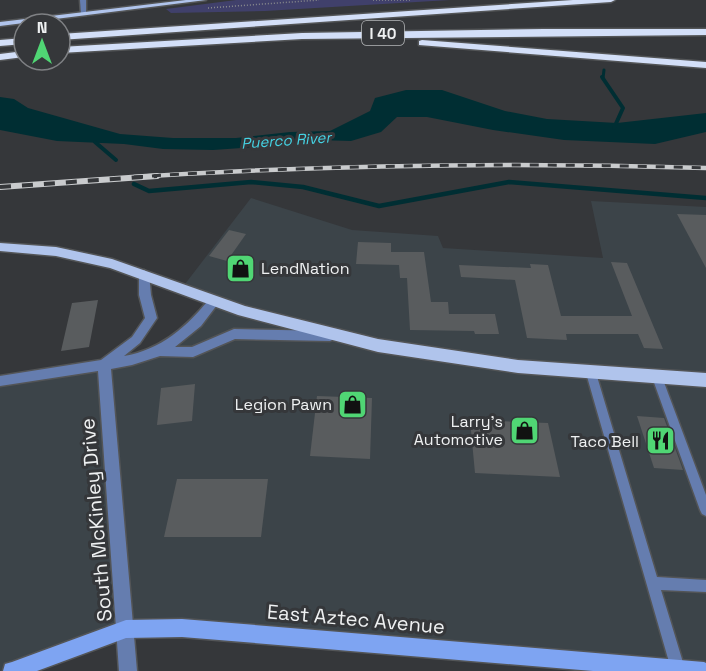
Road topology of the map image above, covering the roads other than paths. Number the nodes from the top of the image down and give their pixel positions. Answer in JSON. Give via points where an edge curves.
{"nodes":[{"id":1,"x":83,"y":0,"type":"edge"},
{"id":2,"x":203,"y":0,"type":"edge"},
{"id":3,"x":611,"y":0,"type":"edge"},
{"id":4,"x":176,"y":2,"type":"edge"},
{"id":5,"x":84,"y":14,"type":"junction"},
{"id":6,"x":469,"y":20,"type":"dead end"},
{"id":7,"x":0,"y":24,"type":"edge"},
{"id":8,"x":162,"y":29,"type":"junction"},
{"id":9,"x":706,"y":32,"type":"edge"},
{"id":10,"x":72,"y":36,"type":"edge"},
{"id":11,"x":178,"y":41,"type":"junction"},
{"id":12,"x":72,"y":49,"type":"edge"},
{"id":13,"x":706,"y":65,"type":"edge"},
{"id":14,"x":0,"y":247,"type":"edge"},
{"id":15,"x":144,"y":274,"type":"junction"},
{"id":16,"x":214,"y":301,"type":"junction"},
{"id":17,"x":335,"y":336,"type":"junction"},
{"id":18,"x":160,"y":351,"type":"junction"},
{"id":19,"x":104,"y":365,"type":"junction"},
{"id":20,"x":591,"y":373,"type":"junction"},
{"id":21,"x":657,"y":377,"type":"junction"},
{"id":22,"x":706,"y":380,"type":"edge"},
{"id":23,"x":0,"y":381,"type":"edge"},
{"id":24,"x":706,"y":510,"type":"edge"},
{"id":25,"x":653,"y":583,"type":"junction"},
{"id":26,"x":706,"y":586,"type":"edge"},
{"id":27,"x":126,"y":629,"type":"junction"},
{"id":28,"x":678,"y":669,"type":"junction"},
{"id":29,"x":12,"y":671,"type":"edge"},
{"id":30,"x":128,"y":671,"type":"edge"},
{"id":31,"x":704,"y":671,"type":"edge"}],
"edges":[{"from":1,"to":5,"type":"street"},
{"from":2,"to":4,"type":"main road"},
{"from":3,"to":8,"type":"highway"},
{"from":4,"to":5,"type":"main road"},
{"from":5,"to":7,"type":"main road"},
{"from":6,"to":8,"type":"highway","number":"I 40"},
{"from":8,"to":10,"type":"highway","number":"I 40"},
{"from":9,"to":11,"type":"highway","number":"I 40","via":[[410,32]]},
{"from":11,"to":12,"type":"highway","number":"I 40"},
{"from":11,"to":13,"type":"highway","via":[[379,40]]},
{"from":14,"to":15,"type":"main road","via":[[74,255]]},
{"from":15,"to":16,"type":"main road"},
{"from":15,"to":19,"type":"street","via":[[151,318],[136,340]]},
{"from":16,"to":17,"type":"main road"},
{"from":16,"to":18,"type":"street","via":[[197,323]]},
{"from":17,"to":18,"type":"street","via":[[234,334],[193,352]]},
{"from":17,"to":20,"type":"main road","via":[[416,353]]},
{"from":18,"to":19,"type":"street"},
{"from":19,"to":23,"type":"street"},
{"from":19,"to":27,"type":"street","name":"South McKinley Drive"},
{"from":20,"to":21,"type":"main road"},
{"from":20,"to":25,"type":"lane"},
{"from":21,"to":22,"type":"main road"},
{"from":21,"to":24,"type":"lane"},
{"from":25,"to":26,"type":"lane"},
{"from":25,"to":28,"type":"lane"},
{"from":27,"to":28,"type":"main road","name":"East Aztec Avenue","via":[[182,627]]},
{"from":27,"to":29,"type":"main road","name":"East Aztec Avenue"},
{"from":27,"to":30,"type":"street","name":"South McKinley Drive"},
{"from":28,"to":31,"type":"main road","name":"East Aztec Avenue"}]}
